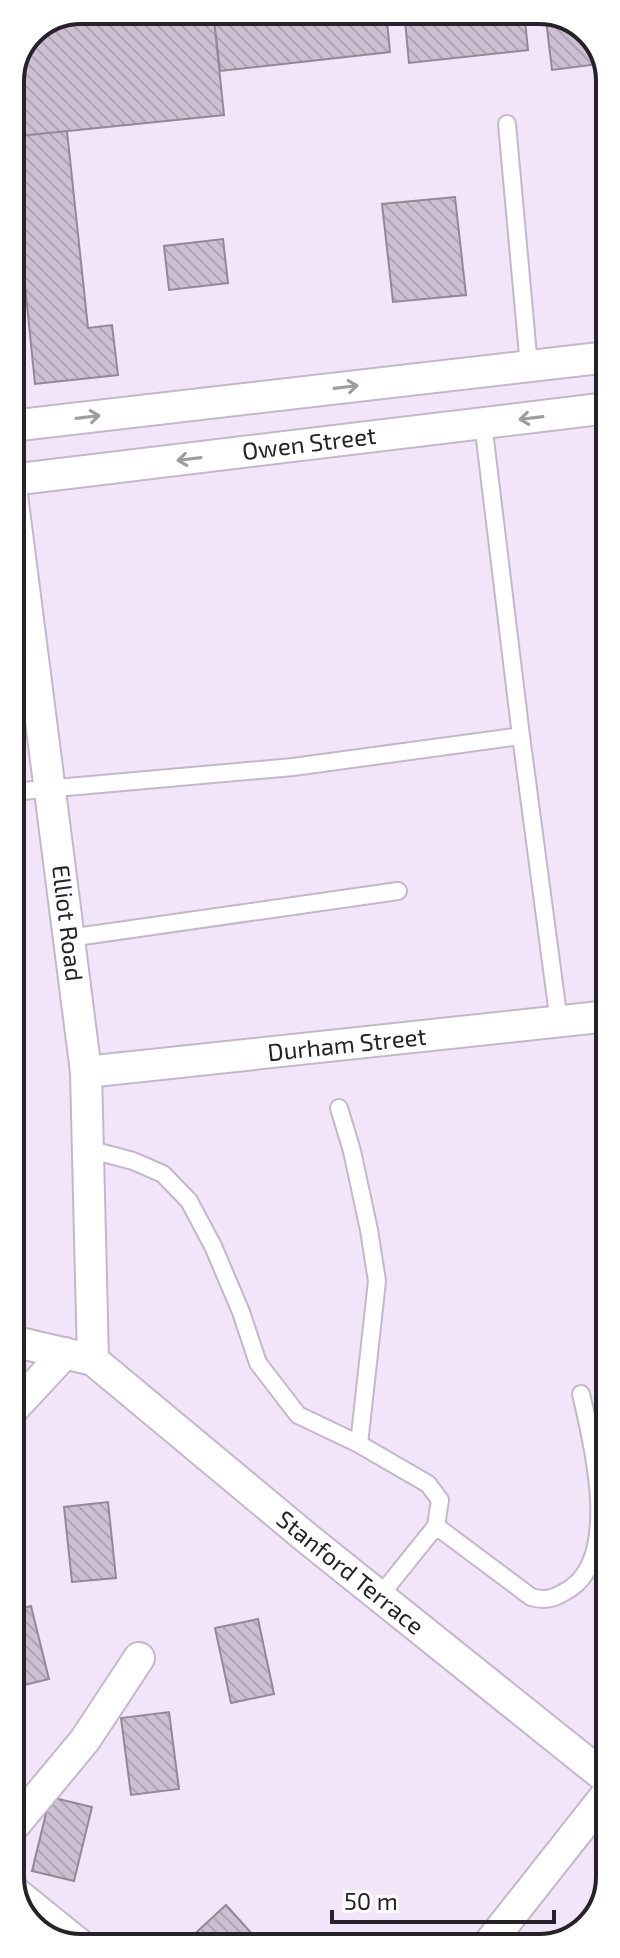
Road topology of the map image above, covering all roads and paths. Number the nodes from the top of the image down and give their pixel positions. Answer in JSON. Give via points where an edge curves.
{"nodes":[{"id":1,"x":507,"y":124,"type":"dead end"},
{"id":2,"x":596,"y":358,"type":"edge"},
{"id":3,"x":529,"y":366,"type":"junction"},
{"id":4,"x":596,"y":409,"type":"edge"},
{"id":5,"x":483,"y":423,"type":"junction"},
{"id":6,"x":24,"y":424,"type":"edge"},
{"id":7,"x":24,"y":478,"type":"edge"},
{"id":8,"x":24,"y":585,"type":"edge"},
{"id":9,"x":521,"y":736,"type":"junction"},
{"id":10,"x":51,"y":789,"type":"junction"},
{"id":11,"x":24,"y":791,"type":"edge"},
{"id":12,"x":398,"y":891,"type":"dead end"},
{"id":13,"x":69,"y":938,"type":"junction"},
{"id":14,"x":596,"y":1018,"type":"edge"},
{"id":15,"x":559,"y":1022,"type":"junction"},
{"id":16,"x":86,"y":1072,"type":"junction"},
{"id":17,"x":339,"y":1108,"type":"dead end"},
{"id":18,"x":88,"y":1149,"type":"junction"},
{"id":19,"x":24,"y":1344,"type":"edge"},
{"id":20,"x":79,"y":1357,"type":"junction"},
{"id":21,"x":581,"y":1394,"type":"dead end"},
{"id":22,"x":24,"y":1401,"type":"edge"},
{"id":23,"x":359,"y":1444,"type":"junction"},
{"id":24,"x":596,"y":1452,"type":"edge"},
{"id":25,"x":436,"y":1526,"type":"junction"},
{"id":26,"x":596,"y":1554,"type":"edge"},
{"id":27,"x":379,"y":1597,"type":"junction"},
{"id":28,"x":139,"y":1658,"type":"dead end"},
{"id":29,"x":596,"y":1770,"type":"edge"},
{"id":30,"x":596,"y":1808,"type":"edge"},
{"id":31,"x":24,"y":1814,"type":"edge"},
{"id":32,"x":33,"y":1907,"type":"edge"},
{"id":33,"x":63,"y":1931,"type":"edge"},
{"id":34,"x":496,"y":1934,"type":"edge"}],
"edges":[{"from":1,"to":3,"type":"lane"},
{"from":2,"to":3,"type":"street"},
{"from":6,"to":3,"type":"street","one_way":true},
{"from":4,"to":5,"type":"street","name":"Owen Street","one_way":true},
{"from":5,"to":7,"type":"street","name":"Owen Street","one_way":true},
{"from":5,"to":9,"type":"lane"},
{"from":8,"to":10,"type":"street","name":"Elliot Road"},
{"from":9,"to":10,"type":"lane","via":[[293,767]]},
{"from":9,"to":15,"type":"lane"},
{"from":10,"to":11,"type":"lane"},
{"from":10,"to":13,"type":"street","name":"Elliot Road"},
{"from":12,"to":13,"type":"lane"},
{"from":13,"to":16,"type":"street","name":"Elliot Road"},
{"from":14,"to":15,"type":"street","name":"Durham Street"},
{"from":15,"to":16,"type":"street","name":"Durham Street"},
{"from":16,"to":18,"type":"street","name":"Elliot Road"},
{"from":17,"to":23,"type":"lane","via":[[377,1281]]},
{"from":18,"to":20,"type":"street","name":"Elliot Road"},
{"from":18,"to":23,"type":"lane","via":[[163,1174],[189,1201],[213,1246],[258,1363],[278,1392],[298,1415]]},
{"from":19,"to":20,"type":"street"},
{"from":20,"to":22,"type":"street"},
{"from":20,"to":27,"type":"street","name":"Stanford Terrace"},
{"from":21,"to":24,"type":"lane"},
{"from":23,"to":25,"type":"lane","via":[[428,1484],[440,1500]]},
{"from":25,"to":26,"type":"lane","via":[[531,1597],[544,1601],[584,1581]]},
{"from":25,"to":27,"type":"lane"},
{"from":27,"to":29,"type":"street","name":"Stanford Terrace"},
{"from":28,"to":31,"type":"street","via":[[85,1740]]},
{"from":30,"to":34,"type":"street"},
{"from":32,"to":33,"type":"street"}]}
